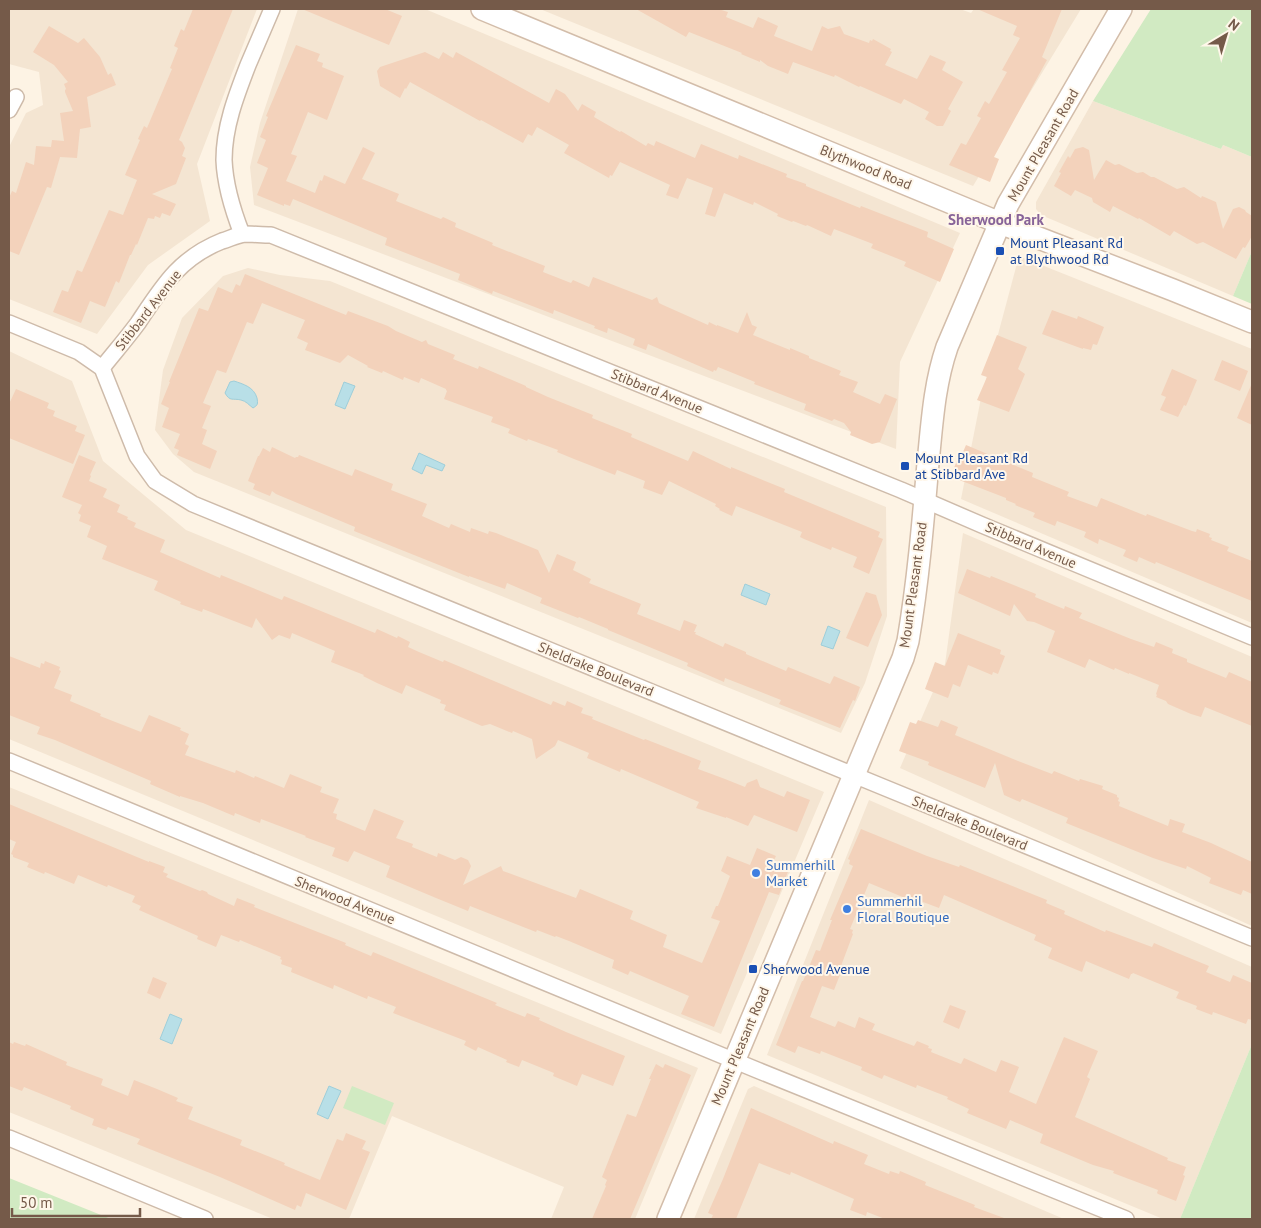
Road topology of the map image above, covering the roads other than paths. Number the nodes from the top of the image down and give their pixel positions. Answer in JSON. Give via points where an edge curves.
{"nodes":[{"id":1,"x":272,"y":9,"type":"edge"},
{"id":2,"x":482,"y":9,"type":"edge"},
{"id":3,"x":1122,"y":9,"type":"edge"},
{"id":4,"x":1000,"y":223,"type":"junction"},
{"id":5,"x":242,"y":234,"type":"junction"},
{"id":6,"x":1252,"y":322,"type":"edge"},
{"id":7,"x":9,"y":323,"type":"edge"},
{"id":8,"x":102,"y":368,"type":"junction"},
{"id":9,"x":925,"y":500,"type":"junction"},
{"id":10,"x":1252,"y":637,"type":"edge"},
{"id":11,"x":9,"y":761,"type":"edge"},
{"id":12,"x":853,"y":775,"type":"junction"},
{"id":13,"x":1252,"y":938,"type":"edge"},
{"id":14,"x":735,"y":1060,"type":"junction"},
{"id":15,"x":9,"y":1138,"type":"edge"},
{"id":16,"x":205,"y":1219,"type":"edge"},
{"id":17,"x":668,"y":1219,"type":"edge"},
{"id":18,"x":1126,"y":1219,"type":"edge"}],
"edges":[{"from":1,"to":5,"type":"street","via":[[236,94],[226,138],[224,162],[227,184]]},
{"from":2,"to":4,"type":"main road","name":"Blythwood Road"},
{"from":3,"to":4,"type":"main road","name":"Mount Pleasant Road"},
{"from":4,"to":6,"type":"main road","name":"Blythwood Road"},
{"from":4,"to":9,"type":"main road","name":"Mount Pleasant Road","via":[[941,365]]},
{"from":5,"to":8,"type":"street","name":"Stibbard Avenue","via":[[208,247],[176,271]]},
{"from":5,"to":9,"type":"street","name":"Stibbard Avenue","via":[[271,235]]},
{"from":7,"to":8,"type":"street","via":[[79,352]]},
{"from":8,"to":12,"type":"street","name":"Sheldrake Boulevard","via":[[137,456],[155,481],[193,504]]},
{"from":9,"to":10,"type":"street","name":"Stibbard Avenue"},
{"from":9,"to":12,"type":"main road","name":"Mount Pleasant Road","via":[[908,641]]},
{"from":11,"to":14,"type":"street","name":"Sherwood Avenue"},
{"from":12,"to":13,"type":"street","name":"Sheldrake Boulevard"},
{"from":12,"to":14,"type":"main road","name":"Mount Pleasant Road"},
{"from":14,"to":17,"type":"main road","name":"Mount Pleasant Road"},
{"from":14,"to":18,"type":"street","name":"Sherwood Avenue"},
{"from":15,"to":16,"type":"street"}]}
